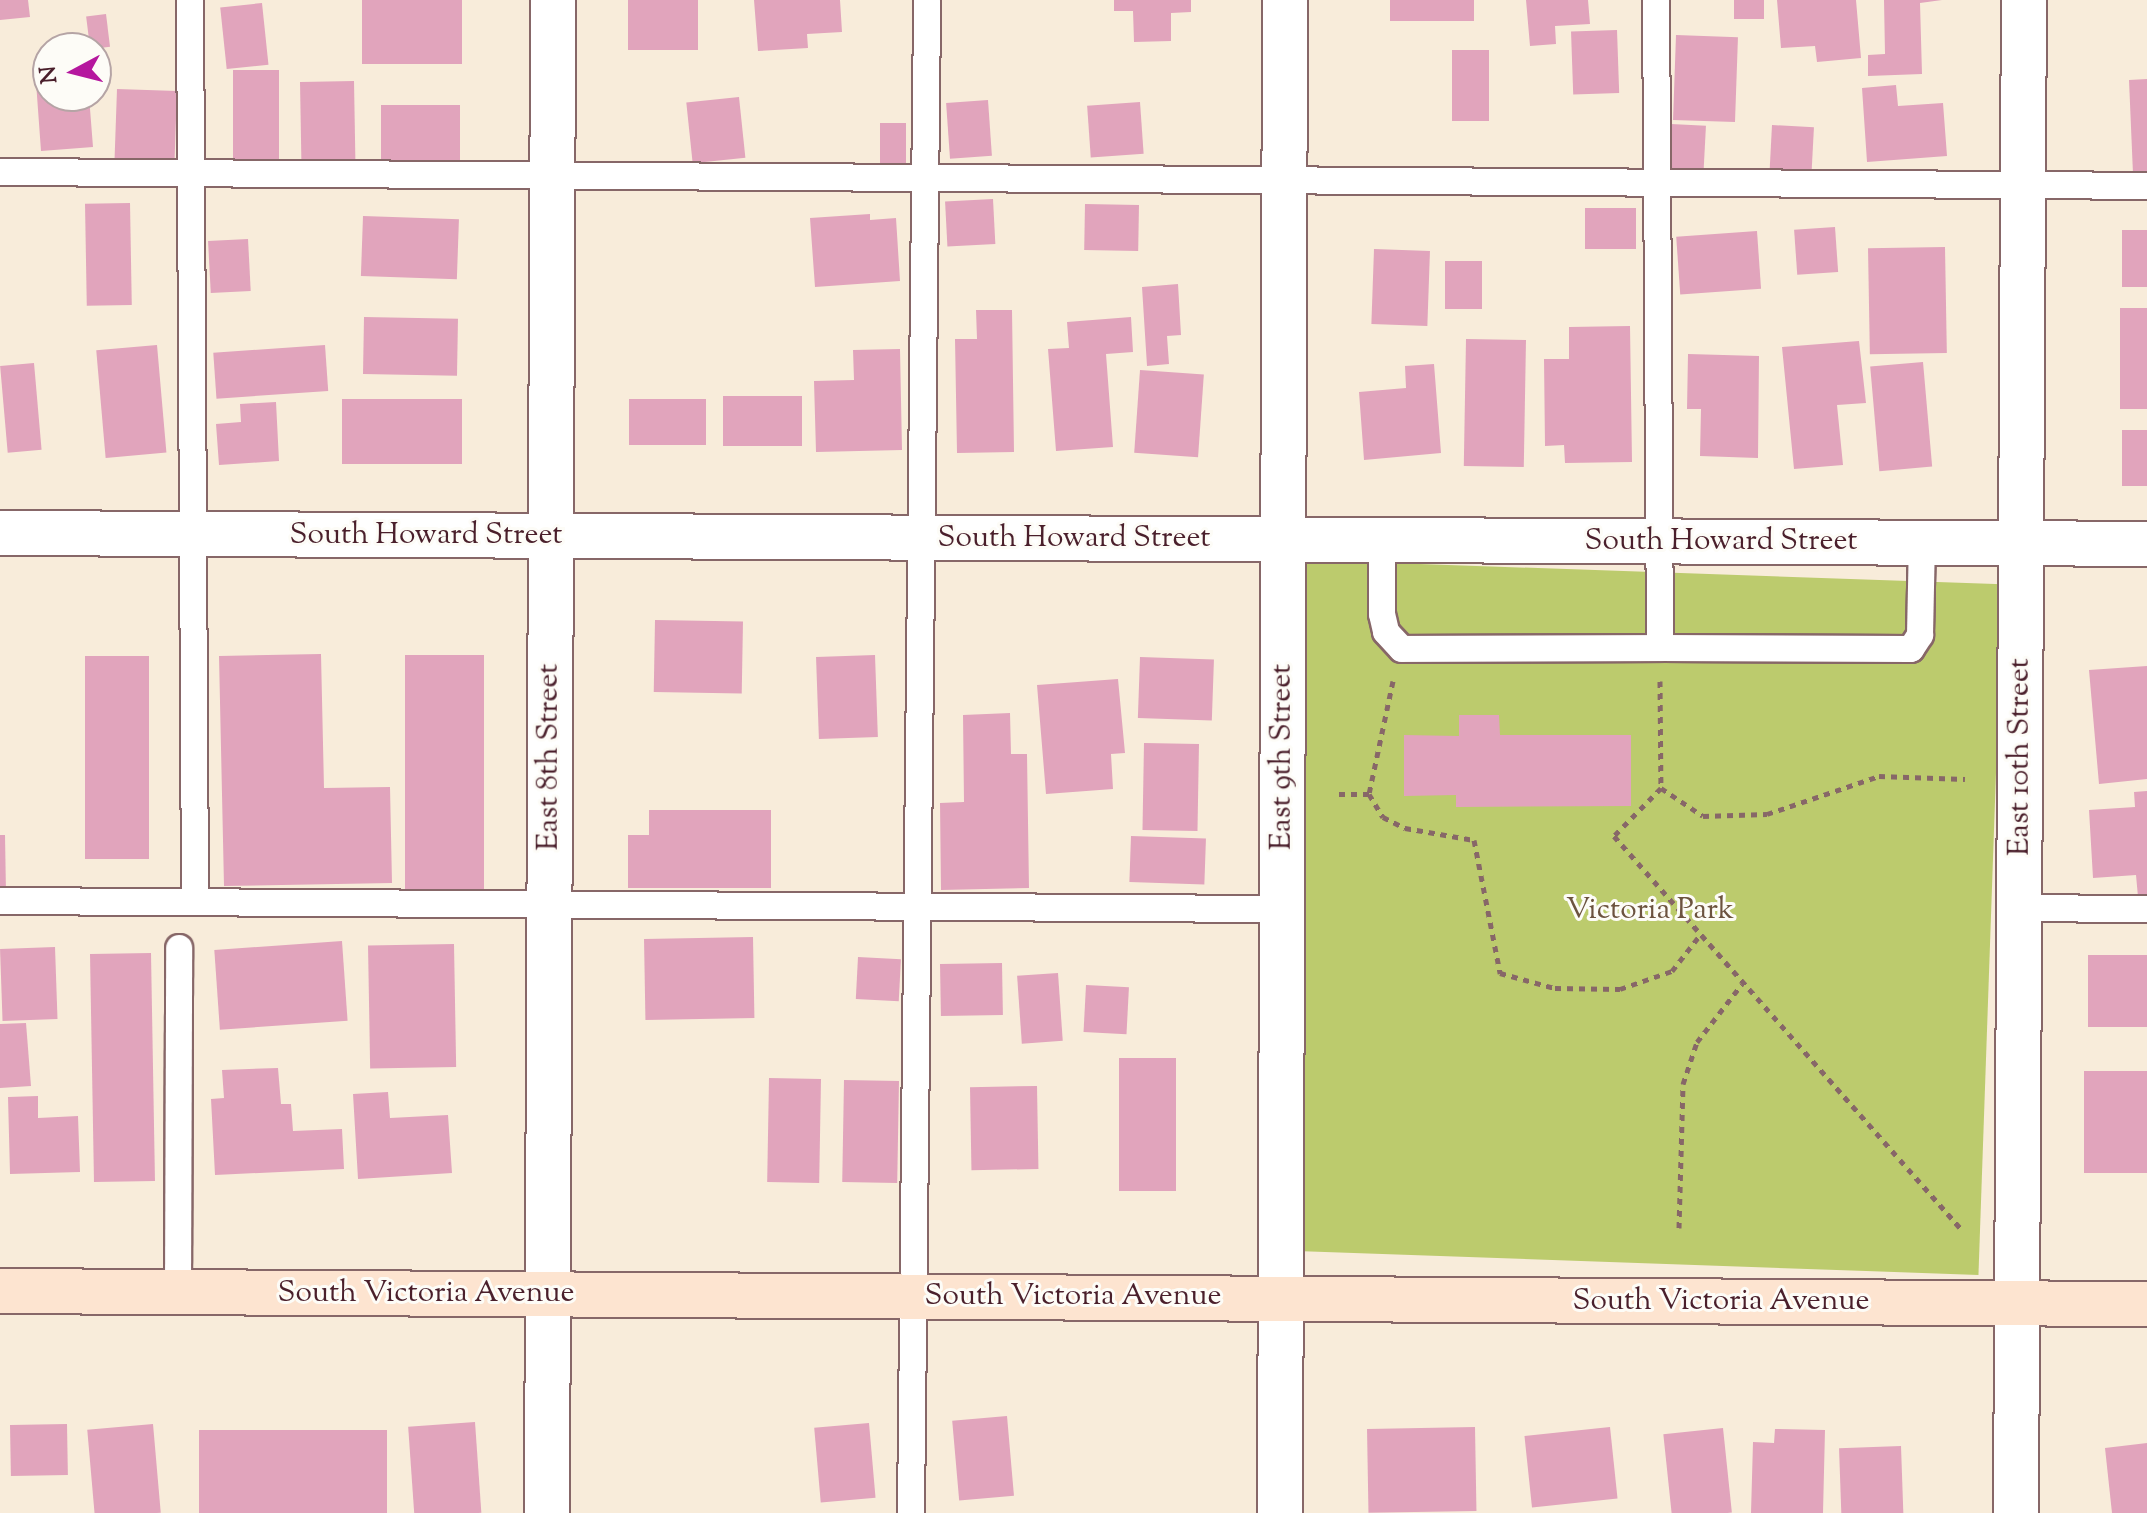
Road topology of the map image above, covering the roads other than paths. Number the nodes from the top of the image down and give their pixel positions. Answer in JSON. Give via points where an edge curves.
{"nodes":[{"id":1,"x":190,"y":0,"type":"edge"},
{"id":2,"x":553,"y":0,"type":"edge"},
{"id":3,"x":927,"y":0,"type":"edge"},
{"id":4,"x":1285,"y":0,"type":"edge"},
{"id":5,"x":1656,"y":0,"type":"edge"},
{"id":6,"x":2024,"y":0,"type":"edge"},
{"id":7,"x":0,"y":172,"type":"edge"},
{"id":8,"x":193,"y":173,"type":"junction"},
{"id":9,"x":552,"y":176,"type":"junction"},
{"id":10,"x":924,"y":176,"type":"junction"},
{"id":11,"x":1285,"y":176,"type":"junction"},
{"id":12,"x":1654,"y":180,"type":"junction"},
{"id":13,"x":2023,"y":185,"type":"junction"},
{"id":14,"x":2147,"y":186,"type":"edge"},
{"id":15,"x":0,"y":533,"type":"edge"},
{"id":16,"x":189,"y":534,"type":"junction"},
{"id":17,"x":551,"y":536,"type":"junction"},
{"id":18,"x":917,"y":538,"type":"junction"},
{"id":19,"x":1283,"y":540,"type":"junction"},
{"id":20,"x":1382,"y":540,"type":"junction"},
{"id":21,"x":1656,"y":541,"type":"junction"},
{"id":22,"x":1922,"y":543,"type":"junction"},
{"id":23,"x":2022,"y":543,"type":"junction"},
{"id":24,"x":2147,"y":544,"type":"edge"},
{"id":25,"x":1660,"y":648,"type":"junction"},
{"id":26,"x":0,"y":901,"type":"edge"},
{"id":27,"x":195,"y":901,"type":"junction"},
{"id":28,"x":549,"y":901,"type":"junction"},
{"id":29,"x":916,"y":907,"type":"junction"},
{"id":30,"x":2020,"y":908,"type":"junction"},
{"id":31,"x":1282,"y":909,"type":"junction"},
{"id":32,"x":2147,"y":909,"type":"edge"},
{"id":33,"x":179,"y":948,"type":"dead end"},
{"id":34,"x":0,"y":1291,"type":"edge"},
{"id":35,"x":178,"y":1292,"type":"junction"},
{"id":36,"x":548,"y":1296,"type":"junction"},
{"id":37,"x":914,"y":1296,"type":"junction"},
{"id":38,"x":1279,"y":1299,"type":"junction"},
{"id":39,"x":2147,"y":1304,"type":"edge"},
{"id":40,"x":2013,"y":1305,"type":"junction"},
{"id":41,"x":547,"y":1513,"type":"edge"},
{"id":42,"x":911,"y":1513,"type":"edge"},
{"id":43,"x":1280,"y":1513,"type":"edge"},
{"id":44,"x":2016,"y":1513,"type":"edge"}],
"edges":[{"from":1,"to":8,"type":"lane"},
{"from":2,"to":9,"type":"street","name":"East 8th Street"},
{"from":3,"to":10,"type":"lane"},
{"from":4,"to":11,"type":"street","name":"East 9th Street"},
{"from":5,"to":12,"type":"lane"},
{"from":6,"to":13,"type":"street","name":"East 10th Street"},
{"from":7,"to":8,"type":"lane"},
{"from":8,"to":9,"type":"lane"},
{"from":8,"to":16,"type":"lane"},
{"from":9,"to":10,"type":"lane"},
{"from":9,"to":17,"type":"street","name":"East 8th Street"},
{"from":10,"to":11,"type":"lane"},
{"from":10,"to":18,"type":"lane"},
{"from":11,"to":12,"type":"lane"},
{"from":11,"to":19,"type":"street","name":"East 9th Street"},
{"from":12,"to":13,"type":"lane"},
{"from":12,"to":21,"type":"lane"},
{"from":13,"to":14,"type":"lane"},
{"from":13,"to":23,"type":"street","name":"East 10th Street"},
{"from":15,"to":16,"type":"street","name":"South Howard Street"},
{"from":16,"to":17,"type":"street","name":"South Howard Street"},
{"from":16,"to":27,"type":"lane"},
{"from":17,"to":18,"type":"street","name":"South Howard Street"},
{"from":17,"to":28,"type":"street","name":"East 8th Street"},
{"from":18,"to":19,"type":"street","name":"South Howard Street"},
{"from":18,"to":29,"type":"lane"},
{"from":19,"to":20,"type":"street","name":"South Howard Street"},
{"from":19,"to":31,"type":"street","name":"East 9th Street"},
{"from":20,"to":21,"type":"street","name":"South Howard Street"},
{"from":20,"to":25,"type":"lane","via":[[1382,614],[1386,632],[1402,649]]},
{"from":21,"to":22,"type":"street","name":"South Howard Street"},
{"from":21,"to":25,"type":"lane"},
{"from":22,"to":23,"type":"street","name":"South Howard Street"},
{"from":22,"to":25,"type":"lane","via":[[1920,635],[1911,649]]},
{"from":23,"to":24,"type":"street","name":"South Howard Street"},
{"from":23,"to":30,"type":"street","name":"East 10th Street"},
{"from":26,"to":27,"type":"lane"},
{"from":27,"to":28,"type":"lane"},
{"from":28,"to":29,"type":"lane"},
{"from":28,"to":36,"type":"street","name":"East 8th Street"},
{"from":29,"to":31,"type":"lane"},
{"from":29,"to":37,"type":"lane"},
{"from":30,"to":32,"type":"lane"},
{"from":30,"to":40,"type":"street","name":"East 10th Street"},
{"from":31,"to":38,"type":"street","name":"East 9th Street"},
{"from":33,"to":35,"type":"lane"},
{"from":34,"to":35,"type":"street","name":"South Victoria Avenue"},
{"from":35,"to":36,"type":"street","name":"South Victoria Avenue"},
{"from":36,"to":37,"type":"street","name":"South Victoria Avenue"},
{"from":36,"to":41,"type":"street","name":"East 8th Street"},
{"from":37,"to":38,"type":"street","name":"South Victoria Avenue"},
{"from":37,"to":42,"type":"lane"},
{"from":38,"to":40,"type":"street","name":"South Victoria Avenue"},
{"from":38,"to":43,"type":"street","name":"East 9th Street"},
{"from":39,"to":40,"type":"street","name":"South Victoria Avenue"},
{"from":40,"to":44,"type":"street","name":"East 10th Street"}]}
